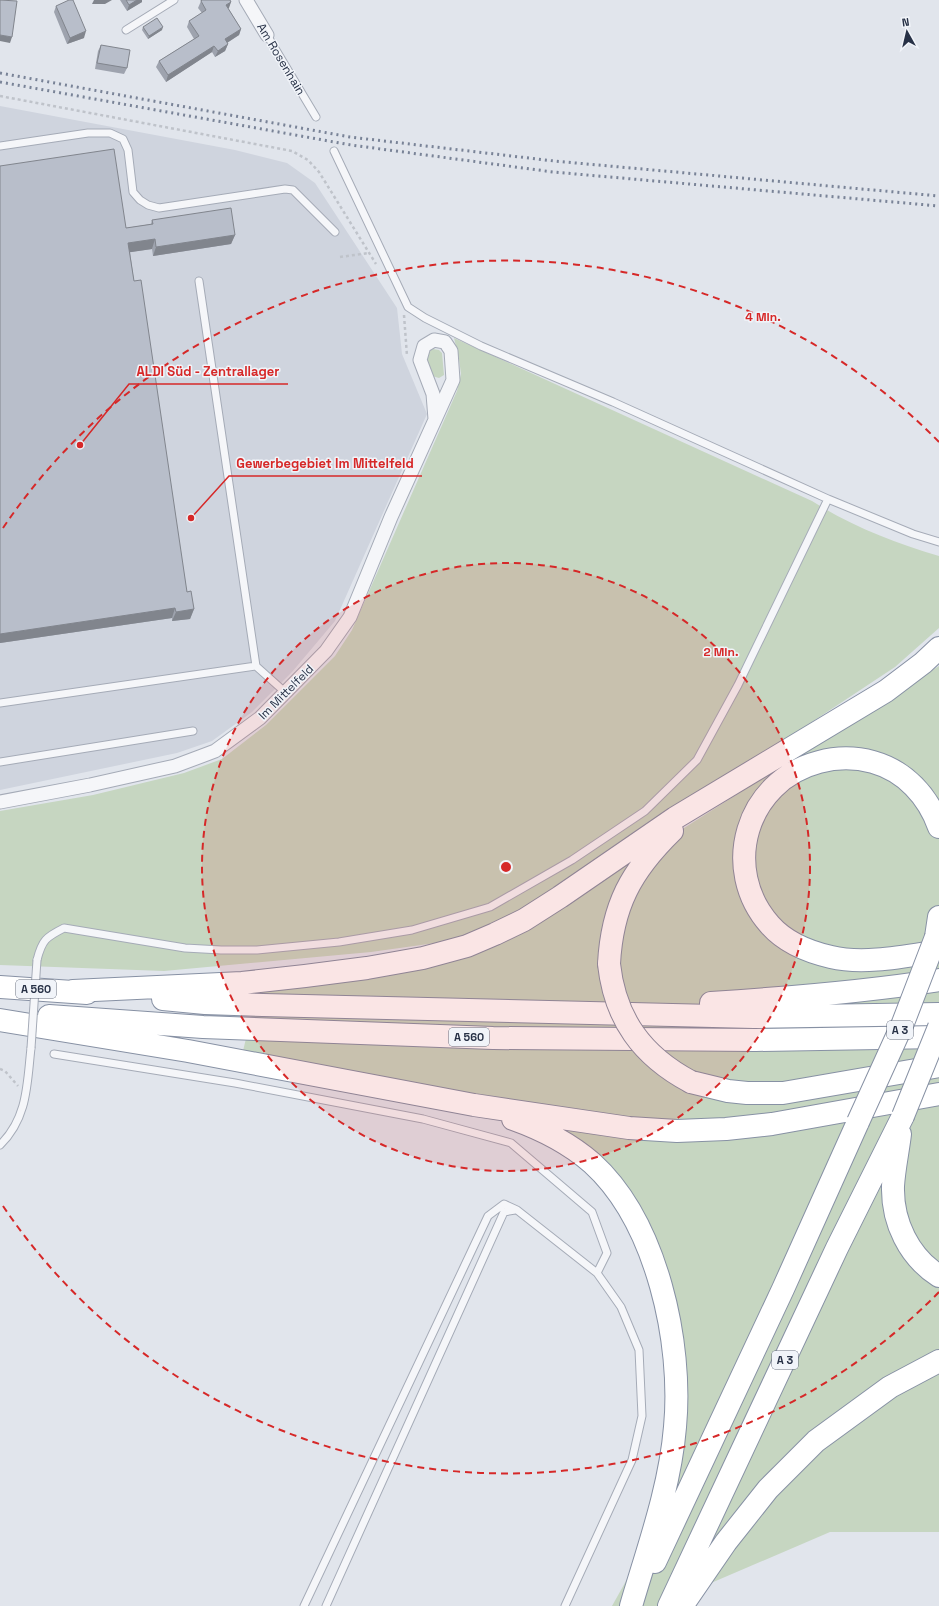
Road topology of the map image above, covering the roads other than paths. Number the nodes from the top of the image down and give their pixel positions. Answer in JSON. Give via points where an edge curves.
{"nodes":[{"id":1,"x":174,"y":0,"type":"edge"},
{"id":2,"x":246,"y":0,"type":"edge"},
{"id":3,"x":126,"y":30,"type":"dead end"},
{"id":4,"x":267,"y":35,"type":"joint"},
{"id":5,"x":316,"y":118,"type":"dead end"},
{"id":6,"x":0,"y":146,"type":"edge"},
{"id":7,"x":334,"y":151,"type":"dead end"},
{"id":8,"x":335,"y":232,"type":"dead end"},
{"id":9,"x":199,"y":281,"type":"dead end"},
{"id":10,"x":435,"y":419,"type":"junction"},
{"id":11,"x":828,"y":498,"type":"junction"},
{"id":12,"x":939,"y":542,"type":"edge"},
{"id":13,"x":939,"y":648,"type":"edge"},
{"id":14,"x":256,"y":666,"type":"junction"},
{"id":15,"x":286,"y":693,"type":"junction"},
{"id":16,"x":0,"y":703,"type":"edge"},
{"id":17,"x":193,"y":731,"type":"dead end"},
{"id":18,"x":0,"y":762,"type":"edge"},
{"id":19,"x":708,"y":798,"type":"junction"},
{"id":20,"x":0,"y":802,"type":"edge"},
{"id":21,"x":939,"y":827,"type":"edge"},
{"id":22,"x":938,"y":934,"type":"edge"},
{"id":23,"x":939,"y":980,"type":"edge"},
{"id":24,"x":0,"y":987,"type":"edge"},
{"id":25,"x":73,"y":992,"type":"junction"},
{"id":26,"x":0,"y":1013,"type":"edge"},
{"id":27,"x":580,"y":1013,"type":"junction"},
{"id":28,"x":939,"y":1014,"type":"edge"},
{"id":29,"x":0,"y":1020,"type":"edge"},
{"id":30,"x":939,"y":1027,"type":"edge"},
{"id":31,"x":939,"y":1037,"type":"edge"},
{"id":32,"x":54,"y":1054,"type":"dead end"},
{"id":33,"x":939,"y":1066,"type":"edge"},
{"id":34,"x":939,"y":1094,"type":"edge"},
{"id":35,"x":474,"y":1105,"type":"junction"},
{"id":36,"x":902,"y":1116,"type":"junction"},
{"id":37,"x":0,"y":1145,"type":"edge"},
{"id":38,"x":517,"y":1210,"type":"junction"},
{"id":39,"x":597,"y":1273,"type":"junction"},
{"id":40,"x":939,"y":1276,"type":"edge"},
{"id":41,"x":939,"y":1361,"type":"edge"},
{"id":42,"x":304,"y":1606,"type":"edge"},
{"id":43,"x":326,"y":1606,"type":"edge"},
{"id":44,"x":565,"y":1606,"type":"edge"},
{"id":45,"x":630,"y":1606,"type":"edge"},
{"id":46,"x":634,"y":1606,"type":"edge"},
{"id":47,"x":669,"y":1606,"type":"edge"},
{"id":48,"x":682,"y":1606,"type":"edge"}],
"edges":[{"from":1,"to":3,"type":"lane"},
{"from":2,"to":4,"type":"street","name":"Am Rosenhain"},
{"from":4,"to":5,"type":"lane","name":"Am Rosenhain"},
{"from":6,"to":8,"type":"lane","via":[[110,132],[124,138],[133,192],[148,205],[159,208],[285,189],[293,190]]},
{"from":7,"to":11,"type":"lane","via":[[408,307],[481,346]]},
{"from":9,"to":14,"type":"lane"},
{"from":10,"to":10,"type":"street","name":"Im Mittelfeld","via":[[453,380],[451,351],[445,342],[434,340],[424,346],[420,360],[433,394]]},
{"from":10,"to":15,"type":"street","name":"Im Mittelfeld","via":[[391,516],[350,617],[326,651]]},
{"from":11,"to":12,"type":"lane","via":[[913,534]]},
{"from":11,"to":37,"type":"lane","bridge":true,"via":[[738,685],[697,760],[645,811],[566,864],[490,907],[412,930],[339,942],[257,950],[185,948],[64,928],[49,935],[40,948],[37,960],[26,1097],[20,1116],[6,1140]]},
{"from":13,"to":19,"type":"highway","via":[[886,691]]},
{"from":14,"to":15,"type":"lane"},
{"from":14,"to":16,"type":"lane"},
{"from":15,"to":20,"type":"street","name":"Im Mittelfeld","via":[[260,718],[215,751],[175,766]]},
{"from":17,"to":18,"type":"lane"},
{"from":19,"to":25,"type":"highway","via":[[524,920],[467,946],[423,958],[312,975],[242,983]]},
{"from":19,"to":33,"type":"highway","bridge":true,"via":[[652,851],[631,880],[616,913],[611,936],[610,979],[619,1007],[633,1034],[643,1046],[665,1067],[691,1082],[728,1091],[783,1093]]},
{"from":21,"to":22,"type":"highway","via":[[932,809],[919,791],[902,776],[884,765],[860,758],[832,758],[788,774],[769,792],[755,811],[747,831],[744,852],[750,890],[759,910],[771,926],[788,940],[810,951],[833,957],[892,959]]},
{"from":22,"to":46,"type":"highway","number":"A 3","bridge":true,"via":[[903,1022],[783,1289]]},
{"from":23,"to":27,"type":"highway","via":[[804,997]]},
{"from":24,"to":25,"type":"highway","number":"A 560"},
{"from":25,"to":27,"type":"highway","number":"A 560","via":[[205,1003]]},
{"from":26,"to":31,"type":"highway","number":"A 560","via":[[203,1027],[493,1038],[756,1040]]},
{"from":27,"to":28,"type":"highway","number":"A 560","via":[[754,1017]]},
{"from":29,"to":35,"type":"highway","via":[[188,1051]]},
{"from":30,"to":36,"type":"highway","number":"A 3","bridge":true},
{"from":32,"to":39,"type":"lane","via":[[235,1083],[423,1119],[511,1143],[592,1212],[608,1253]]},
{"from":34,"to":35,"type":"highway","via":[[772,1124],[677,1131],[622,1127]]},
{"from":35,"to":45,"type":"highway","via":[[547,1133],[592,1163],[615,1189],[631,1214],[650,1253],[663,1289],[672,1336],[676,1386],[675,1427],[668,1476]]},
{"from":36,"to":40,"type":"highway","via":[[893,1186],[894,1210],[901,1233],[913,1253]]},
{"from":36,"to":47,"type":"highway","number":"A 3"},
{"from":38,"to":39,"type":"lane"},
{"from":38,"to":42,"type":"lane","via":[[504,1204],[488,1216]]},
{"from":38,"to":43,"type":"lane","via":[[504,1212]]},
{"from":39,"to":44,"type":"lane","via":[[621,1307],[639,1350],[642,1416],[632,1460]]},
{"from":41,"to":48,"type":"highway","via":[[890,1388],[816,1441],[768,1489],[726,1542]]}]}
